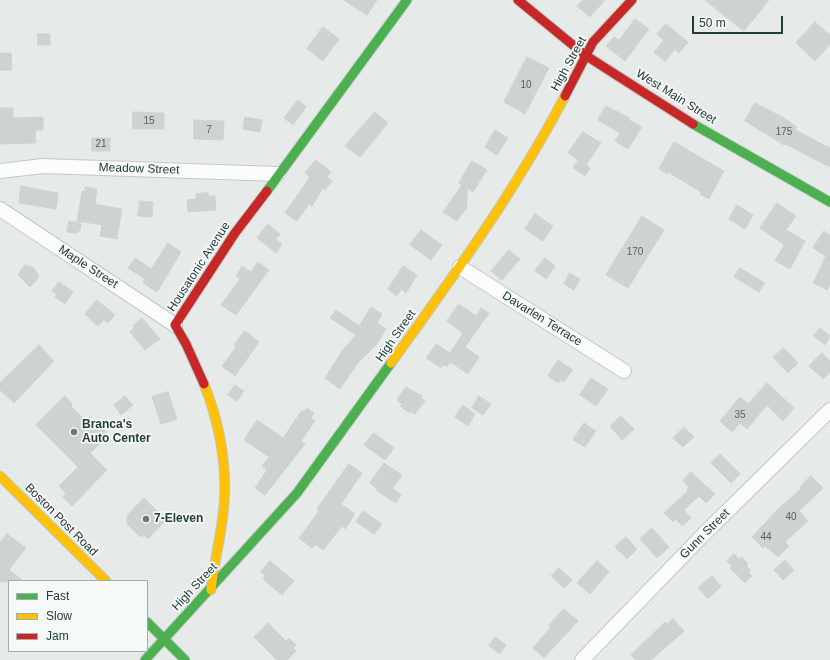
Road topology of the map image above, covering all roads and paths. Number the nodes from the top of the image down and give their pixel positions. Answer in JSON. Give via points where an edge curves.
{"nodes":[{"id":1,"x":407,"y":0,"type":"edge"},
{"id":2,"x":518,"y":0,"type":"edge"},
{"id":3,"x":632,"y":0,"type":"edge"},
{"id":4,"x":585,"y":55,"type":"junction"},
{"id":5,"x":0,"y":172,"type":"edge"},
{"id":6,"x":278,"y":174,"type":"junction"},
{"id":7,"x":830,"y":202,"type":"edge"},
{"id":8,"x":0,"y":209,"type":"edge"},
{"id":9,"x":460,"y":267,"type":"junction"},
{"id":10,"x":176,"y":325,"type":"junction"},
{"id":11,"x":624,"y":371,"type":"dead end"},
{"id":12,"x":830,"y":410,"type":"edge"},
{"id":13,"x":0,"y":476,"type":"edge"},
{"id":14,"x":105,"y":580,"type":"edge"},
{"id":15,"x":210,"y":590,"type":"junction"},
{"id":16,"x":148,"y":623,"type":"edge"},
{"id":17,"x":165,"y":640,"type":"junction"},
{"id":18,"x":145,"y":660,"type":"edge"},
{"id":19,"x":185,"y":660,"type":"edge"},
{"id":20,"x":582,"y":660,"type":"edge"}],
"edges":[{"from":1,"to":6,"type":"main road","name":"Housatonic Avenue","via":[[317,125]]},
{"from":2,"to":4,"type":"main road","name":"West Main Street"},
{"from":3,"to":4,"type":"main road","name":"High Street","via":[[593,42]]},
{"from":4,"to":7,"type":"main road","name":"West Main Street","via":[[698,127]]},
{"from":4,"to":9,"type":"main road","name":"High Street","via":[[553,119]]},
{"from":5,"to":6,"type":"street","name":"Meadow Street","via":[[43,166]]},
{"from":6,"to":10,"type":"main road","name":"Housatonic Avenue","via":[[234,233]]},
{"from":8,"to":10,"type":"street","name":"Maple Street"},
{"from":9,"to":11,"type":"street","name":"Davarlen Terrace"},
{"from":9,"to":15,"type":"main road","name":"High Street","via":[[297,493]]},
{"from":10,"to":15,"type":"main road","name":"Housatonic Avenue","via":[[192,353],[214,416],[224,471],[224,507],[212,566]]},
{"from":12,"to":20,"type":"street","name":"Gunn Street","via":[[704,534]]},
{"from":13,"to":14,"type":"main road","name":"Boston Post Road"},
{"from":15,"to":17,"type":"main road","name":"High Street"},
{"from":16,"to":17,"type":"main road"},
{"from":17,"to":18,"type":"main road","name":"High Street"},
{"from":17,"to":19,"type":"main road"}]}
